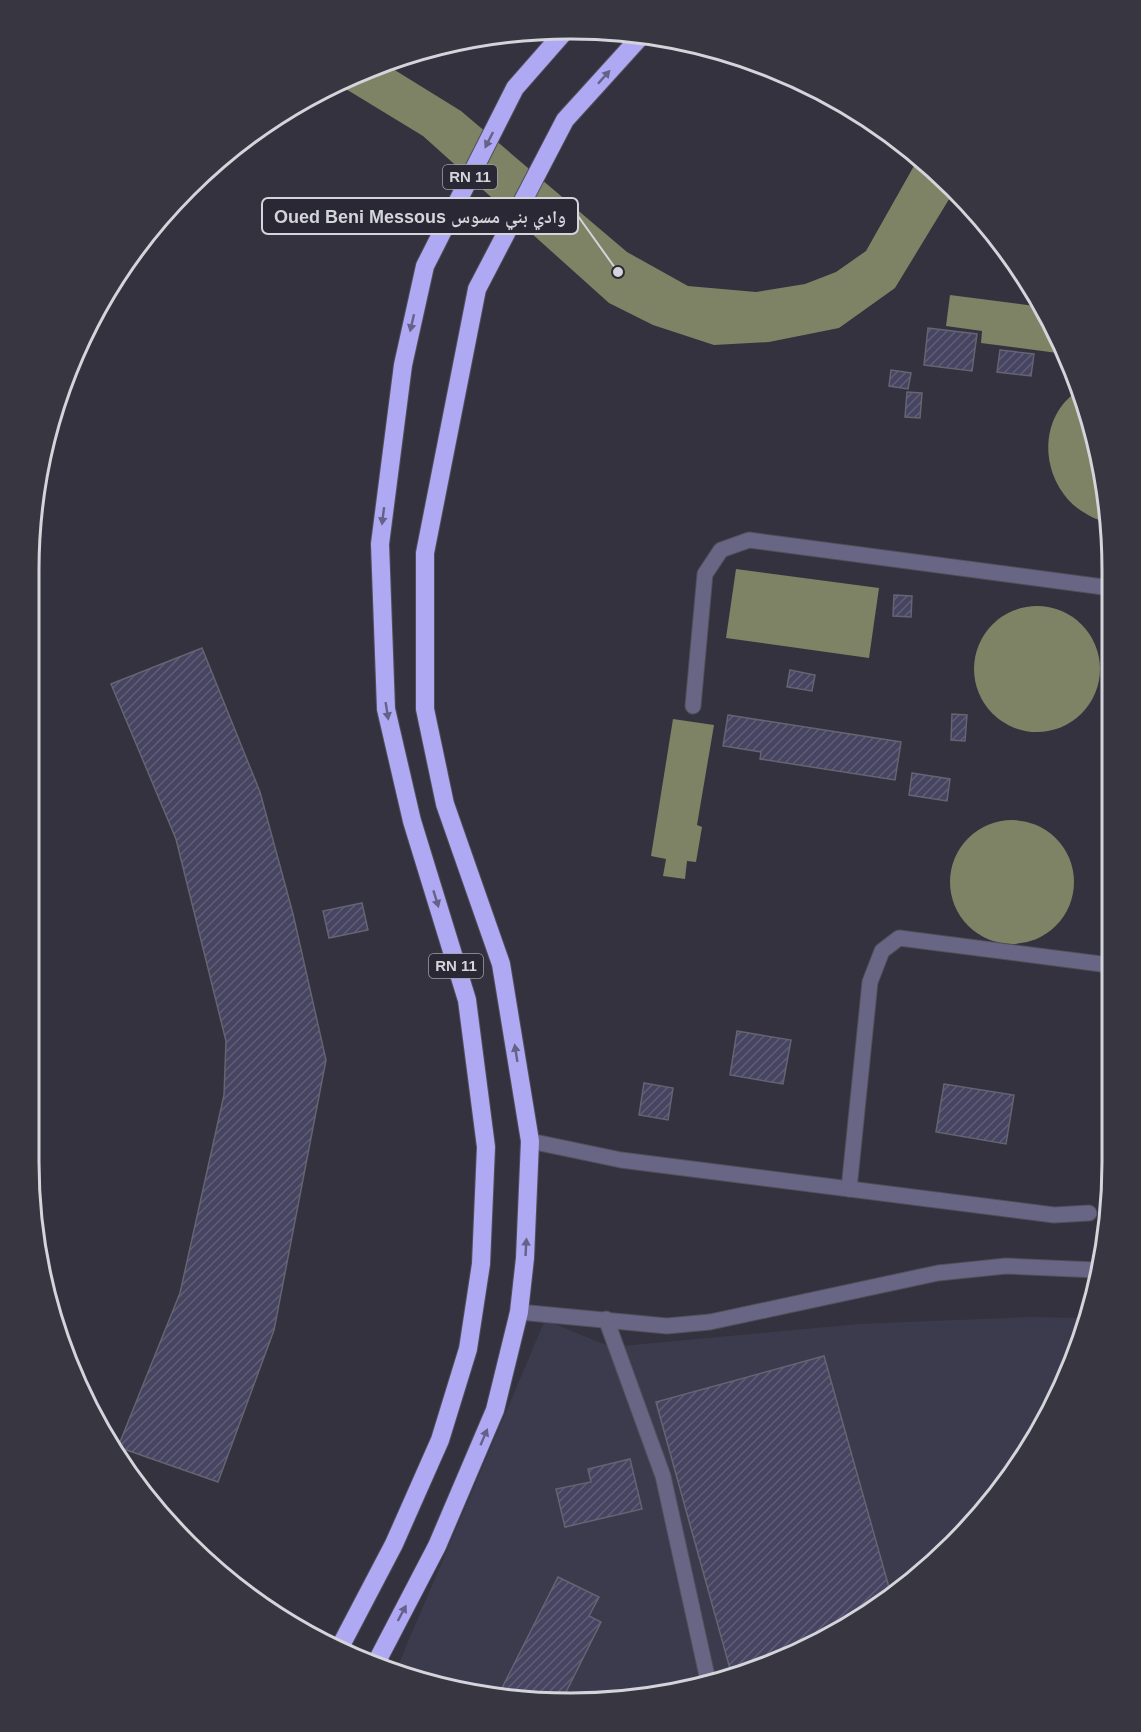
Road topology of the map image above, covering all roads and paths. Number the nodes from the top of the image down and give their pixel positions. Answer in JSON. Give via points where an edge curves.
{"nodes":[{"id":1,"x":558,"y":39,"type":"edge"},
{"id":2,"x":635,"y":43,"type":"edge"},
{"id":3,"x":1102,"y":587,"type":"edge"},
{"id":4,"x":693,"y":706,"type":"dead end"},
{"id":5,"x":1102,"y":964,"type":"edge"},
{"id":6,"x":531,"y":1141,"type":"junction"},
{"id":7,"x":849,"y":1189,"type":"junction"},
{"id":8,"x":1089,"y":1213,"type":"dead end"},
{"id":9,"x":1091,"y":1270,"type":"edge"},
{"id":10,"x":519,"y":1312,"type":"junction"},
{"id":11,"x":606,"y":1319,"type":"junction"},
{"id":12,"x":342,"y":1641,"type":"edge"},
{"id":13,"x":379,"y":1657,"type":"edge"},
{"id":14,"x":707,"y":1675,"type":"edge"}],
"edges":[{"from":1,"to":12,"type":"highway","number":"RN 11","one_way":true,"via":[[515,88],[425,266],[403,364],[380,544],[386,709],[412,822],[467,1000],[486,1147],[481,1264],[468,1349],[440,1440],[394,1544]]},
{"from":6,"to":2,"type":"highway","number":"RN 11","one_way":true,"via":[[501,964],[445,804],[425,709],[425,553],[477,290],[565,120]]},
{"from":3,"to":4,"type":"street","via":[[749,540],[721,550],[705,574]]},
{"from":5,"to":7,"type":"street","via":[[899,938],[882,951],[870,982]]},
{"from":6,"to":7,"type":"street","via":[[621,1160]]},
{"from":10,"to":6,"type":"highway","number":"RN 11","one_way":true},
{"from":7,"to":8,"type":"street","via":[[1054,1215]]},
{"from":9,"to":11,"type":"street","via":[[1006,1266],[938,1274],[710,1322],[667,1326]]},
{"from":10,"to":11,"type":"street"},
{"from":13,"to":10,"type":"highway","number":"RN 11","one_way":true,"via":[[437,1546],[495,1410]]},
{"from":11,"to":14,"type":"street","via":[[663,1476]]}]}
